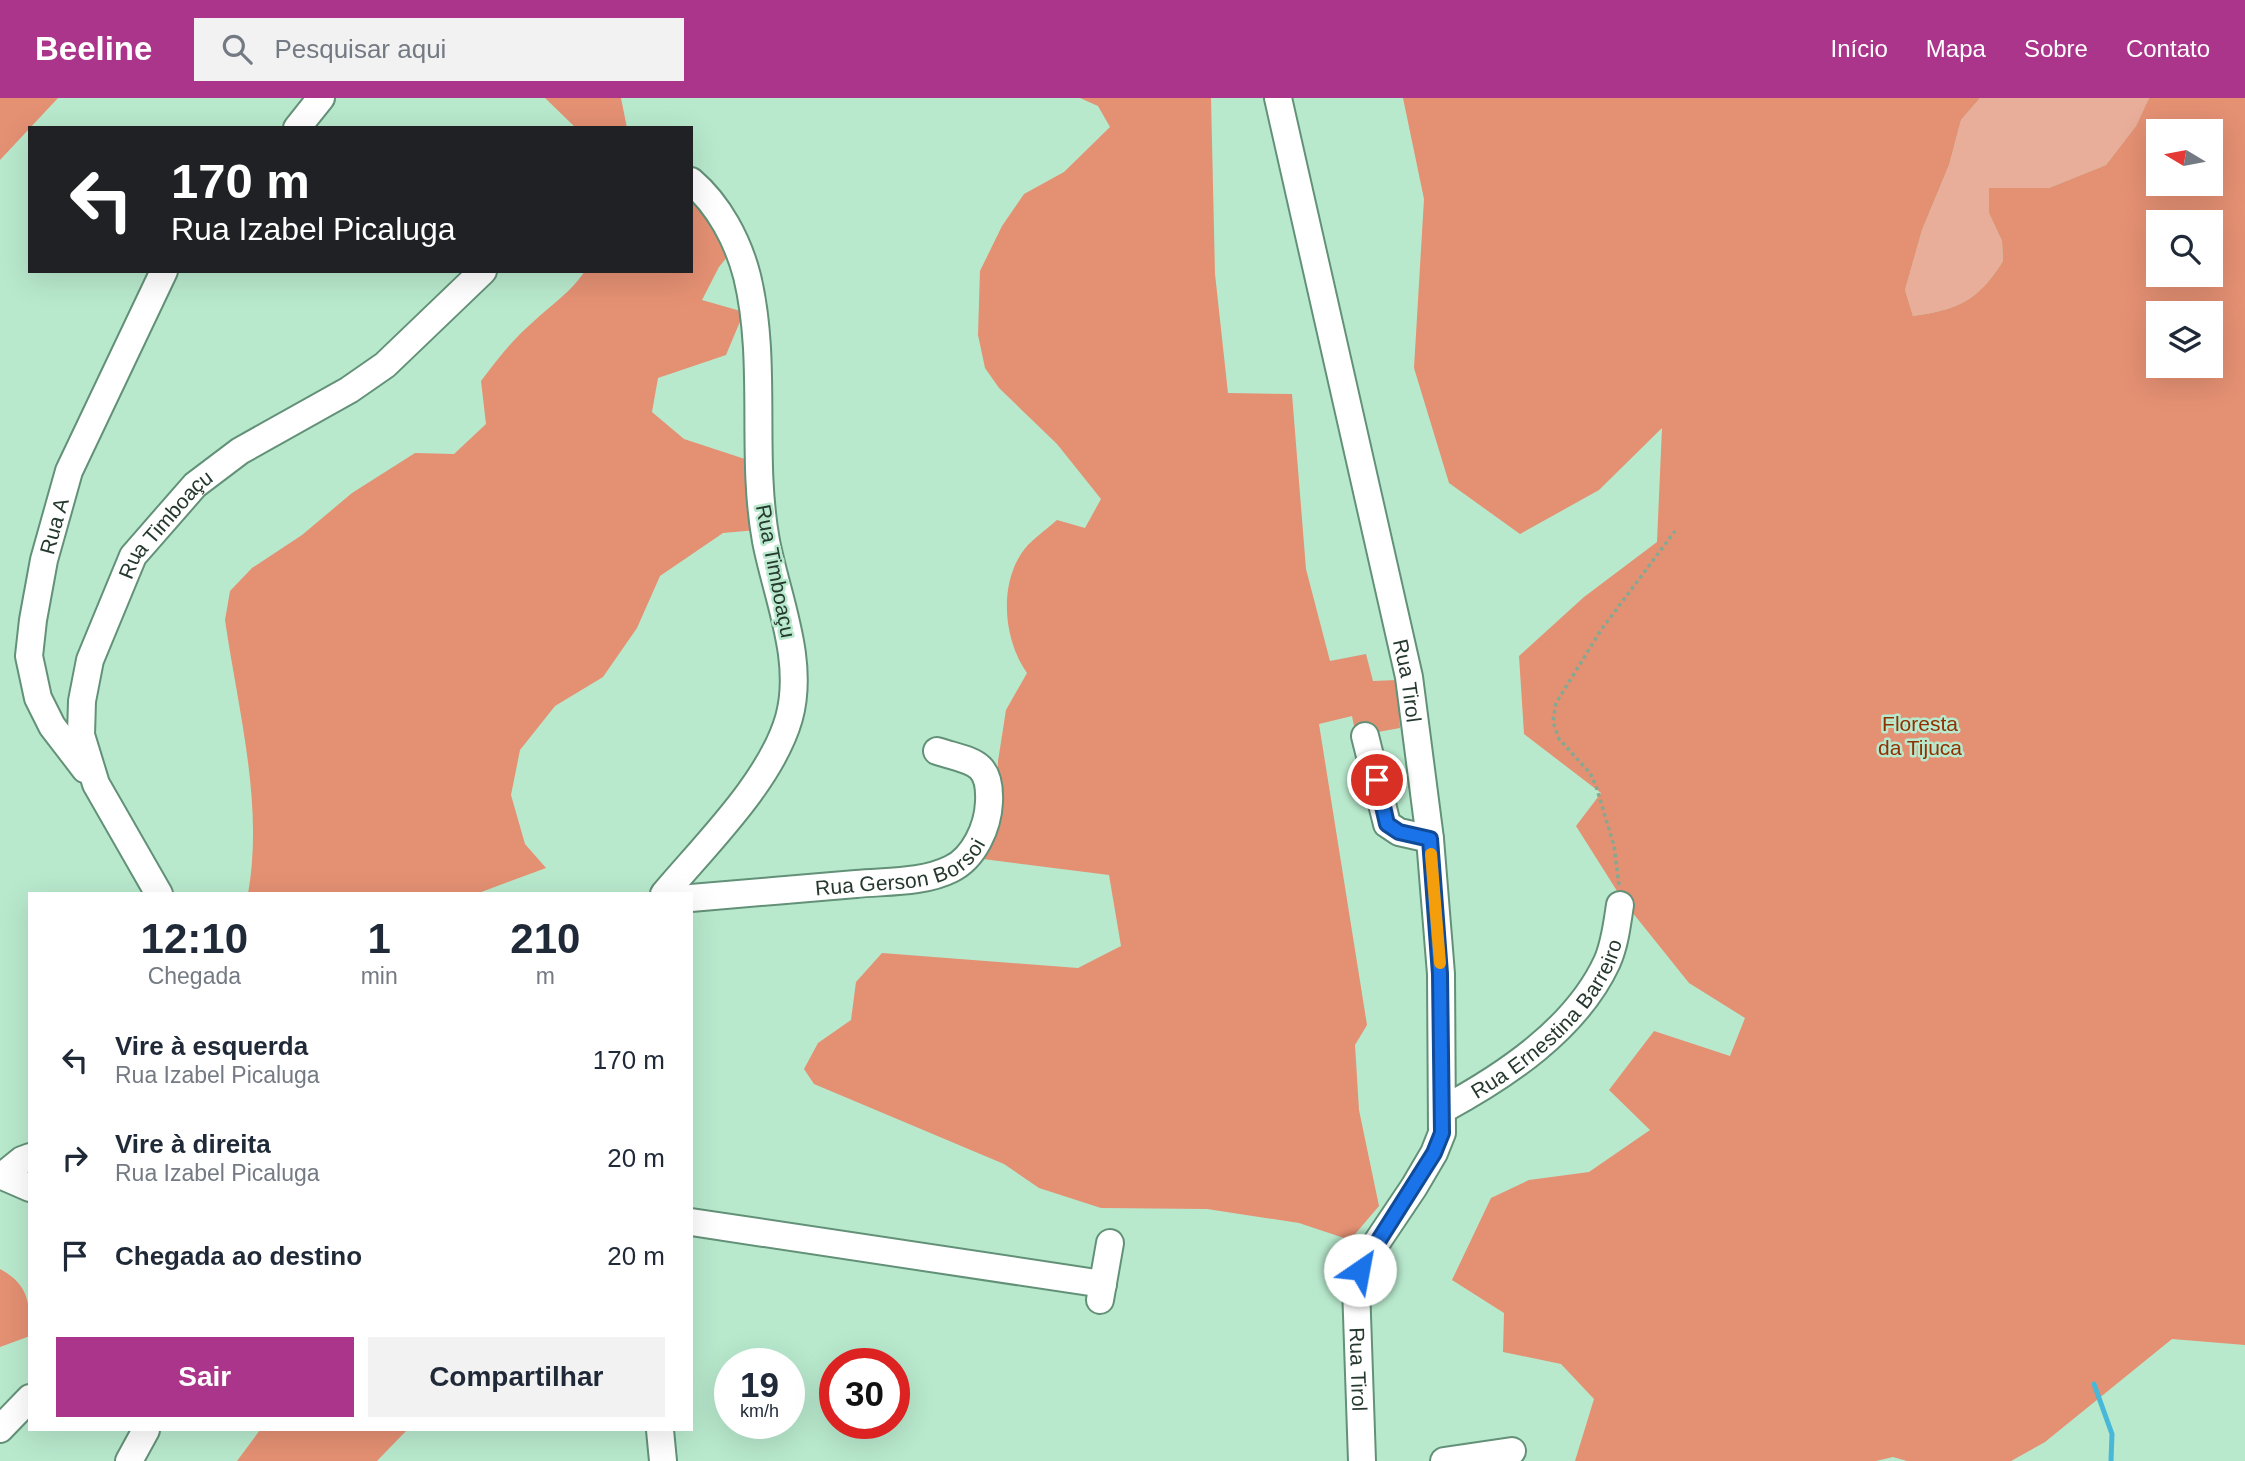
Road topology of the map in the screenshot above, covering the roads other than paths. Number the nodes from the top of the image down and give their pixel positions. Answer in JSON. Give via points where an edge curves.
{"nodes":[{"id":1,"x":321,"y":98,"type":"edge"},
{"id":2,"x":1278,"y":98,"type":"edge"},
{"id":3,"x":299,"y":126,"type":"edge"},
{"id":4,"x":693,"y":183,"type":"edge"},
{"id":5,"x":163,"y":273,"type":"edge"},
{"id":6,"x":481,"y":273,"type":"edge"},
{"id":7,"x":1365,"y":736,"type":"dead end"},
{"id":8,"x":937,"y":751,"type":"dead end"},
{"id":9,"x":96,"y":784,"type":"junction"},
{"id":10,"x":1430,"y":839,"type":"junction"},
{"id":11,"x":158,"y":892,"type":"edge"},
{"id":12,"x":666,"y":892,"type":"edge"},
{"id":13,"x":693,"y":898,"type":"edge"},
{"id":14,"x":1620,"y":905,"type":"road end"},
{"id":15,"x":1442,"y":1110,"type":"junction"},
{"id":16,"x":28,"y":1158,"type":"edge"},
{"id":17,"x":1,"y":1175,"type":"edge"},
{"id":18,"x":28,"y":1187,"type":"edge"},
{"id":19,"x":693,"y":1222,"type":"edge"},
{"id":20,"x":1110,"y":1243,"type":"dead end"},
{"id":21,"x":28,"y":1400,"type":"edge"},
{"id":22,"x":0,"y":1429,"type":"edge"},
{"id":23,"x":145,"y":1431,"type":"edge"},
{"id":24,"x":660,"y":1431,"type":"edge"},
{"id":25,"x":1512,"y":1451,"type":"dead end"},
{"id":26,"x":129,"y":1461,"type":"edge"},
{"id":27,"x":663,"y":1461,"type":"edge"},
{"id":28,"x":1362,"y":1461,"type":"edge"},
{"id":29,"x":1444,"y":1461,"type":"edge"}],
"edges":[{"from":1,"to":3,"type":"street"},
{"from":2,"to":10,"type":"street","name":"Rua Tirol","via":[[1409,677]]},
{"from":4,"to":12,"type":"street","name":"Rua Timboaçu","via":[[722,217],[747,276],[755,332],[764,528],[793,661],[793,692],[785,730],[748,793]]},
{"from":5,"to":9,"type":"street","name":"Rua A","via":[[69,471],[33,620],[29,656],[38,698],[52,726]]},
{"from":6,"to":9,"type":"street","name":"Rua Timboaçu","via":[[385,365],[194,485],[133,556],[90,660],[82,701],[81,735]]},
{"from":7,"to":10,"type":"street","via":[[1387,824],[1399,832]]},
{"from":8,"to":13,"type":"street","name":"Rua Gerson Borsoi","via":[[980,765],[990,790],[981,833],[965,860],[951,869],[913,879]]},
{"from":9,"to":11,"type":"street","name":"Rua Timboaçu"},
{"from":10,"to":15,"type":"street","name":"Rua Tirol","via":[[1440,974]]},
{"from":14,"to":15,"type":"street","name":"Rua Ernestina Barreiro","via":[[1607,961],[1591,990],[1525,1058]]},
{"from":15,"to":28,"type":"street","name":"Rua Tirol","via":[[1442,1133],[1434,1153],[1367,1257],[1356,1286]]},
{"from":16,"to":17,"type":"street"},
{"from":17,"to":18,"type":"street"},
{"from":19,"to":20,"type":"street","via":[[1102,1293]]},
{"from":21,"to":22,"type":"street"},
{"from":23,"to":26,"type":"street"},
{"from":24,"to":27,"type":"street"},
{"from":25,"to":29,"type":"street"}]}
